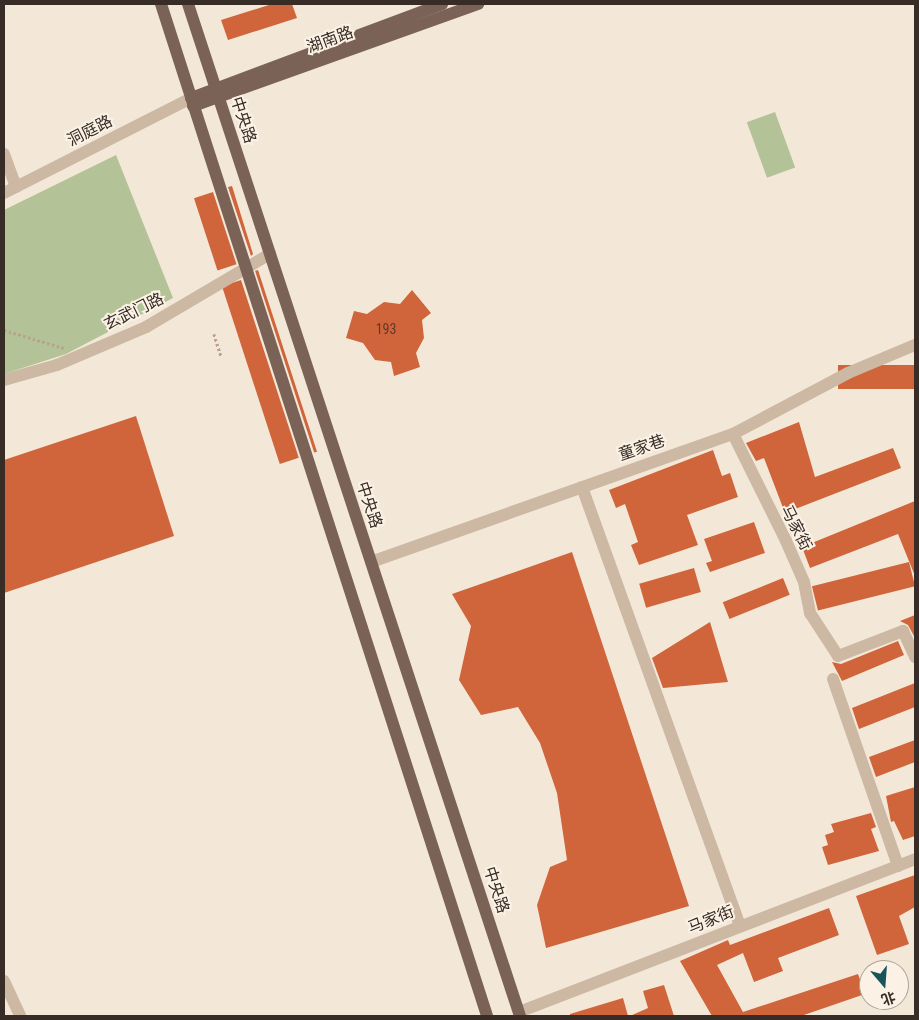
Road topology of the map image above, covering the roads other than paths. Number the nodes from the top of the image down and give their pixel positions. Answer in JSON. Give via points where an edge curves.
{"nodes":[{"id":1,"x":161,"y":4,"type":"edge"},
{"id":2,"x":188,"y":4,"type":"edge"},
{"id":3,"x":442,"y":4,"type":"edge"},
{"id":4,"x":478,"y":4,"type":"edge"},
{"id":5,"x":217,"y":92,"type":"junction"},
{"id":6,"x":192,"y":102,"type":"junction"},
{"id":7,"x":4,"y":154,"type":"edge"},
{"id":8,"x":16,"y":186,"type":"junction"},
{"id":9,"x":4,"y":193,"type":"edge"},
{"id":10,"x":270,"y":254,"type":"junction"},
{"id":11,"x":245,"y":269,"type":"junction"},
{"id":12,"x":915,"y":345,"type":"edge"},
{"id":13,"x":4,"y":380,"type":"edge"},
{"id":14,"x":733,"y":434,"type":"junction"},
{"id":15,"x":582,"y":487,"type":"junction"},
{"id":16,"x":371,"y":562,"type":"junction"},
{"id":17,"x":915,"y":657,"type":"edge"},
{"id":18,"x":833,"y":679,"type":"dead end"},
{"id":19,"x":915,"y":859,"type":"edge"},
{"id":20,"x":898,"y":866,"type":"junction"},
{"id":21,"x":740,"y":926,"type":"junction"},
{"id":22,"x":4,"y":981,"type":"edge"},
{"id":23,"x":520,"y":1014,"type":"edge"},
{"id":24,"x":20,"y":1016,"type":"edge"},
{"id":25,"x":486,"y":1016,"type":"edge"}],
"edges":[{"from":1,"to":6,"type":"main road"},
{"from":2,"to":5,"type":"main road","name":"中央路"},
{"from":3,"to":5,"type":"main road","name":"湖南路"},
{"from":4,"to":5,"type":"main road","name":"湖南路"},
{"from":5,"to":6,"type":"main road","name":"湖南路"},
{"from":5,"to":10,"type":"main road","name":"中央路"},
{"from":6,"to":8,"type":"street","name":"洞庭路"},
{"from":6,"to":11,"type":"main road"},
{"from":7,"to":8,"type":"street"},
{"from":8,"to":9,"type":"street","name":"洞庭路"},
{"from":10,"to":11,"type":"street","name":"玄武门路"},
{"from":10,"to":16,"type":"main road","name":"中央路"},
{"from":11,"to":13,"type":"street","name":"玄武门路","via":[[146,327],[85,354]]},
{"from":11,"to":25,"type":"main road"},
{"from":12,"to":14,"type":"street","name":"童家巷","via":[[848,374]]},
{"from":14,"to":15,"type":"street","name":"童家巷"},
{"from":14,"to":17,"type":"street","name":"马家街","via":[[804,582],[810,613],[838,656],[903,631]]},
{"from":15,"to":16,"type":"street","name":"童家巷"},
{"from":15,"to":21,"type":"street"},
{"from":16,"to":23,"type":"main road","name":"中央路"},
{"from":18,"to":20,"type":"street"},
{"from":19,"to":20,"type":"street","name":"马家街"},
{"from":20,"to":21,"type":"street","name":"马家街"},
{"from":21,"to":23,"type":"street","name":"马家街"},
{"from":22,"to":24,"type":"street"}]}
